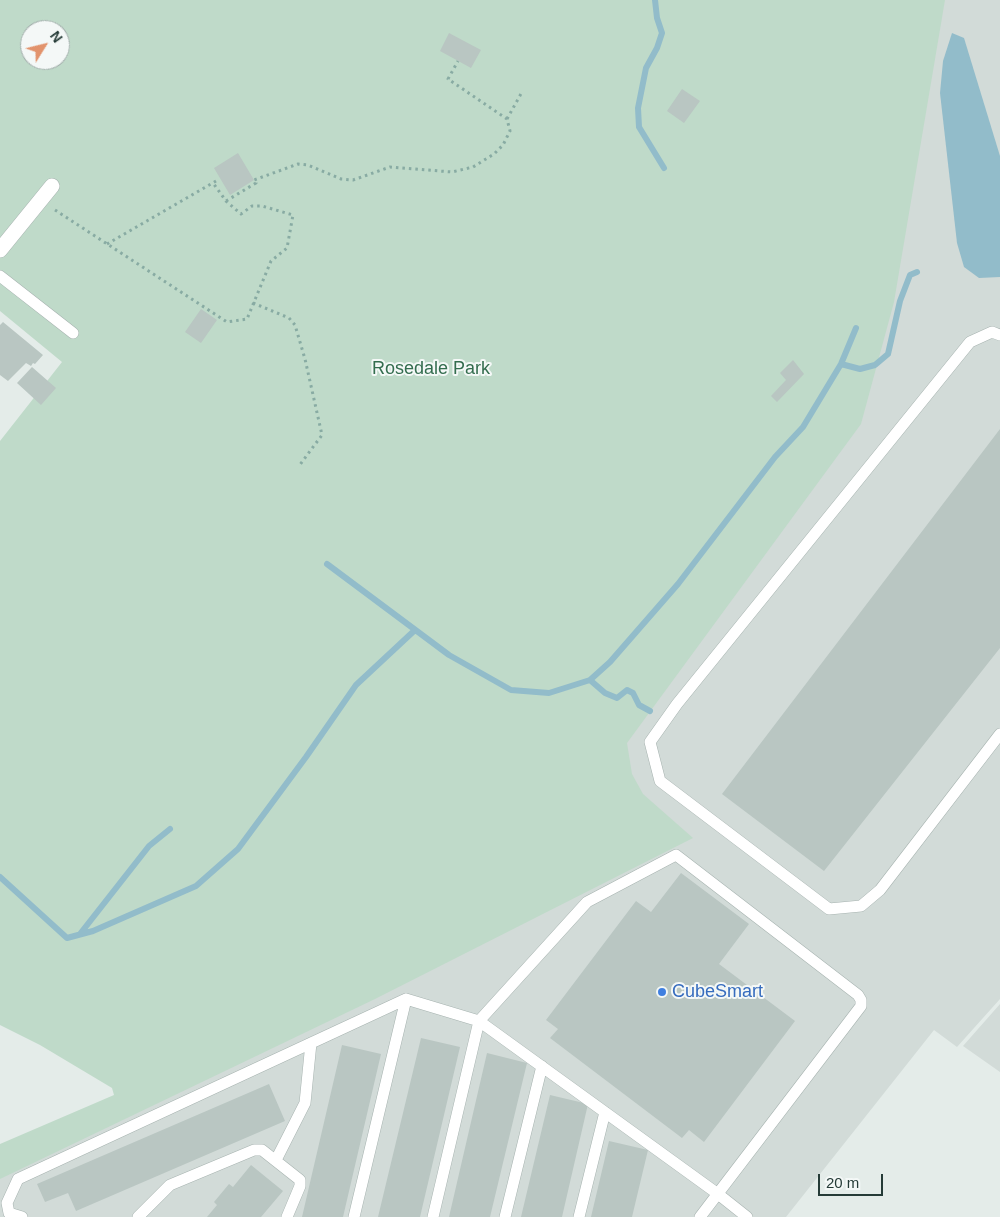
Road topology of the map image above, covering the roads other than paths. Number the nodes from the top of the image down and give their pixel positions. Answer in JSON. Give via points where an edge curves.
{"nodes":[{"id":1,"x":52,"y":186,"type":"dead end"},
{"id":2,"x":0,"y":250,"type":"edge"},
{"id":3,"x":0,"y":276,"type":"edge"},
{"id":4,"x":73,"y":333,"type":"dead end"},
{"id":5,"x":1000,"y":335,"type":"edge"},
{"id":6,"x":1000,"y":734,"type":"edge"},
{"id":7,"x":406,"y":999,"type":"junction"},
{"id":8,"x":479,"y":1021,"type":"junction"},
{"id":9,"x":311,"y":1042,"type":"junction"},
{"id":10,"x":542,"y":1066,"type":"junction"},
{"id":11,"x":604,"y":1112,"type":"junction"},
{"id":12,"x":276,"y":1160,"type":"junction"},
{"id":13,"x":718,"y":1194,"type":"junction"},
{"id":14,"x":22,"y":1217,"type":"edge"},
{"id":15,"x":138,"y":1217,"type":"edge"},
{"id":16,"x":287,"y":1217,"type":"edge"},
{"id":17,"x":354,"y":1217,"type":"edge"},
{"id":18,"x":433,"y":1217,"type":"edge"},
{"id":19,"x":505,"y":1217,"type":"edge"},
{"id":20,"x":579,"y":1217,"type":"edge"},
{"id":21,"x":700,"y":1217,"type":"edge"},
{"id":22,"x":747,"y":1217,"type":"edge"}],
"edges":[{"from":1,"to":2,"type":"street"},
{"from":3,"to":4,"type":"lane"},
{"from":5,"to":6,"type":"lane","via":[[992,332],[970,342],[677,704],[650,742],[660,781],[829,909],[861,906],[880,890]]},
{"from":7,"to":8,"type":"lane"},
{"from":7,"to":9,"type":"lane"},
{"from":7,"to":17,"type":"lane"},
{"from":8,"to":10,"type":"lane"},
{"from":8,"to":13,"type":"lane","via":[[587,902],[671,856],[683,858],[858,994],[861,1000],[861,1006]]},
{"from":8,"to":18,"type":"lane"},
{"from":9,"to":12,"type":"lane","via":[[305,1103]]},
{"from":9,"to":14,"type":"lane","via":[[18,1178],[7,1203],[9,1213]]},
{"from":10,"to":11,"type":"lane"},
{"from":10,"to":19,"type":"lane"},
{"from":11,"to":13,"type":"lane"},
{"from":11,"to":20,"type":"lane"},
{"from":12,"to":15,"type":"lane","via":[[262,1150],[254,1150],[170,1185]]},
{"from":12,"to":16,"type":"lane","via":[[300,1180]]},
{"from":13,"to":21,"type":"lane"},
{"from":13,"to":22,"type":"lane"}]}
